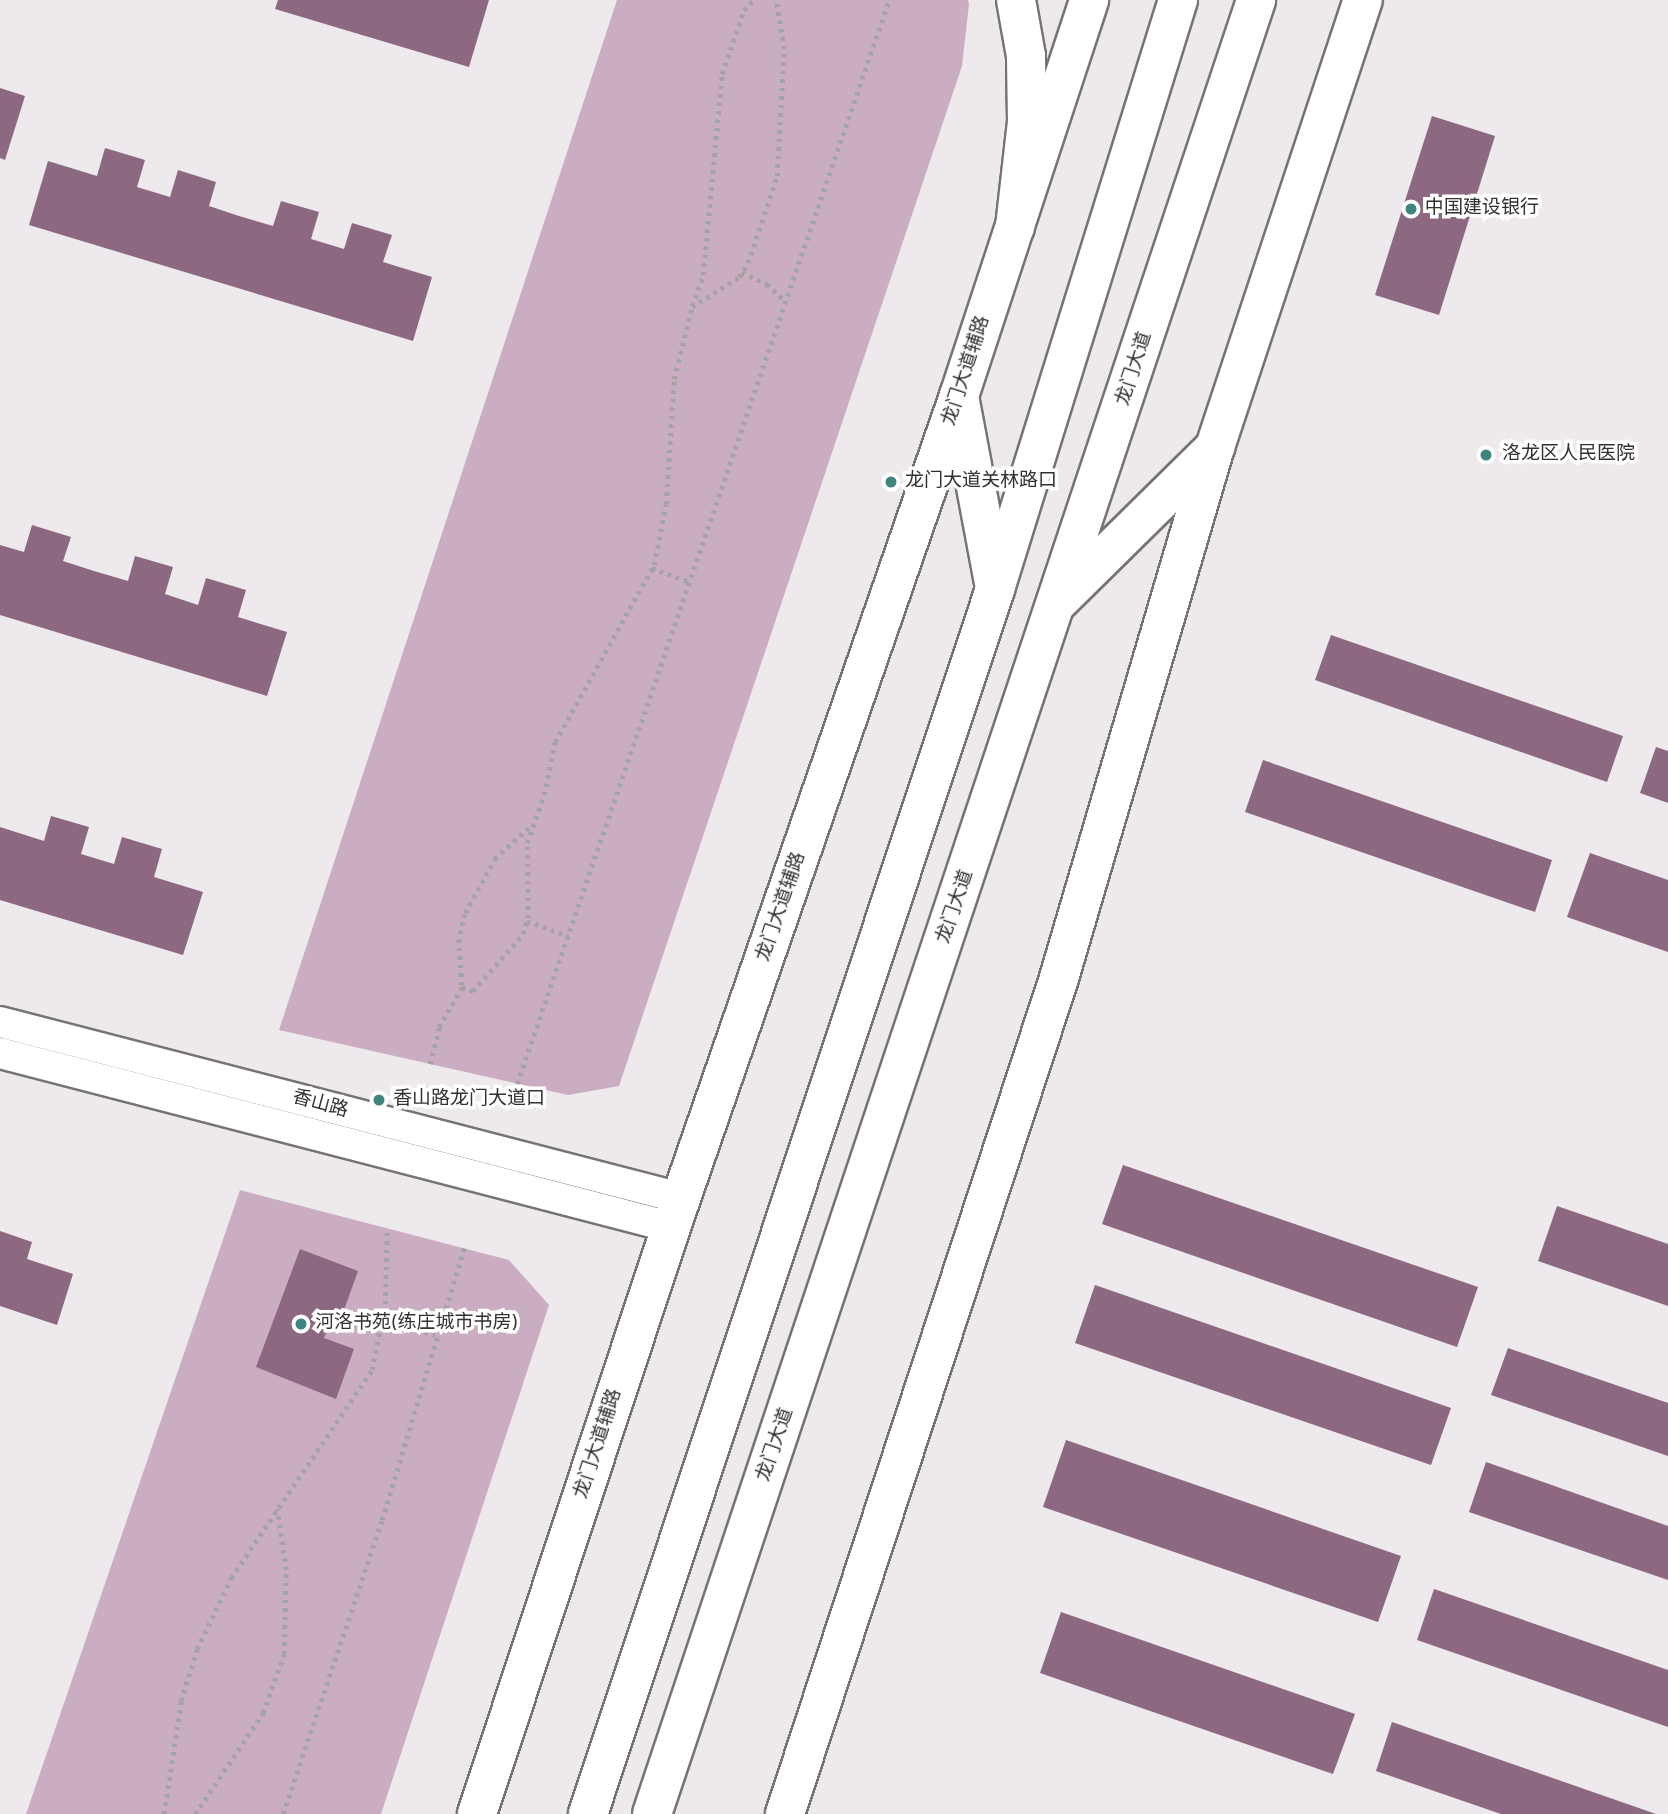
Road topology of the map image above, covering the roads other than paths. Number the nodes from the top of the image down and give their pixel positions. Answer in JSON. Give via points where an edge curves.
{"nodes":[{"id":1,"x":1016,"y":0,"type":"edge"},
{"id":2,"x":1088,"y":0,"type":"edge"},
{"id":3,"x":1178,"y":0,"type":"edge"},
{"id":4,"x":1256,"y":0,"type":"edge"},
{"id":5,"x":1363,"y":0,"type":"edge"},
{"id":6,"x":1015,"y":227,"type":"junction"},
{"id":7,"x":959,"y":396,"type":"junction"},
{"id":8,"x":1215,"y":447,"type":"junction"},
{"id":9,"x":995,"y":589,"type":"junction"},
{"id":10,"x":1058,"y":602,"type":"junction"},
{"id":11,"x":0,"y":1022,"type":"edge"},
{"id":12,"x":0,"y":1053,"type":"edge"},
{"id":13,"x":676,"y":1212,"type":"junction"},
{"id":14,"x":477,"y":1814,"type":"edge"},
{"id":15,"x":588,"y":1814,"type":"edge"},
{"id":16,"x":652,"y":1814,"type":"edge"},
{"id":17,"x":785,"y":1814,"type":"edge"}],
"edges":[{"from":1,"to":6,"type":"main road","via":[[1026,56],[1027,122]]},
{"from":2,"to":6,"type":"main road","name":"龙门大道辅路"},
{"from":3,"to":9,"type":"main road"},
{"from":4,"to":10,"type":"main road","name":"龙门大道"},
{"from":5,"to":8,"type":"main road"},
{"from":6,"to":7,"type":"main road","name":"龙门大道辅路"},
{"from":7,"to":9,"type":"main road"},
{"from":7,"to":13,"type":"main road","name":"龙门大道辅路"},
{"from":8,"to":10,"type":"main road"},
{"from":8,"to":17,"type":"main road","via":[[1059,978]]},
{"from":9,"to":15,"type":"main road"},
{"from":10,"to":16,"type":"main road","name":"龙门大道"},
{"from":11,"to":13,"type":"street","name":"香山路"},
{"from":12,"to":13,"type":"street","name":"香山路"},
{"from":13,"to":14,"type":"main road","name":"龙门大道辅路"}]}
